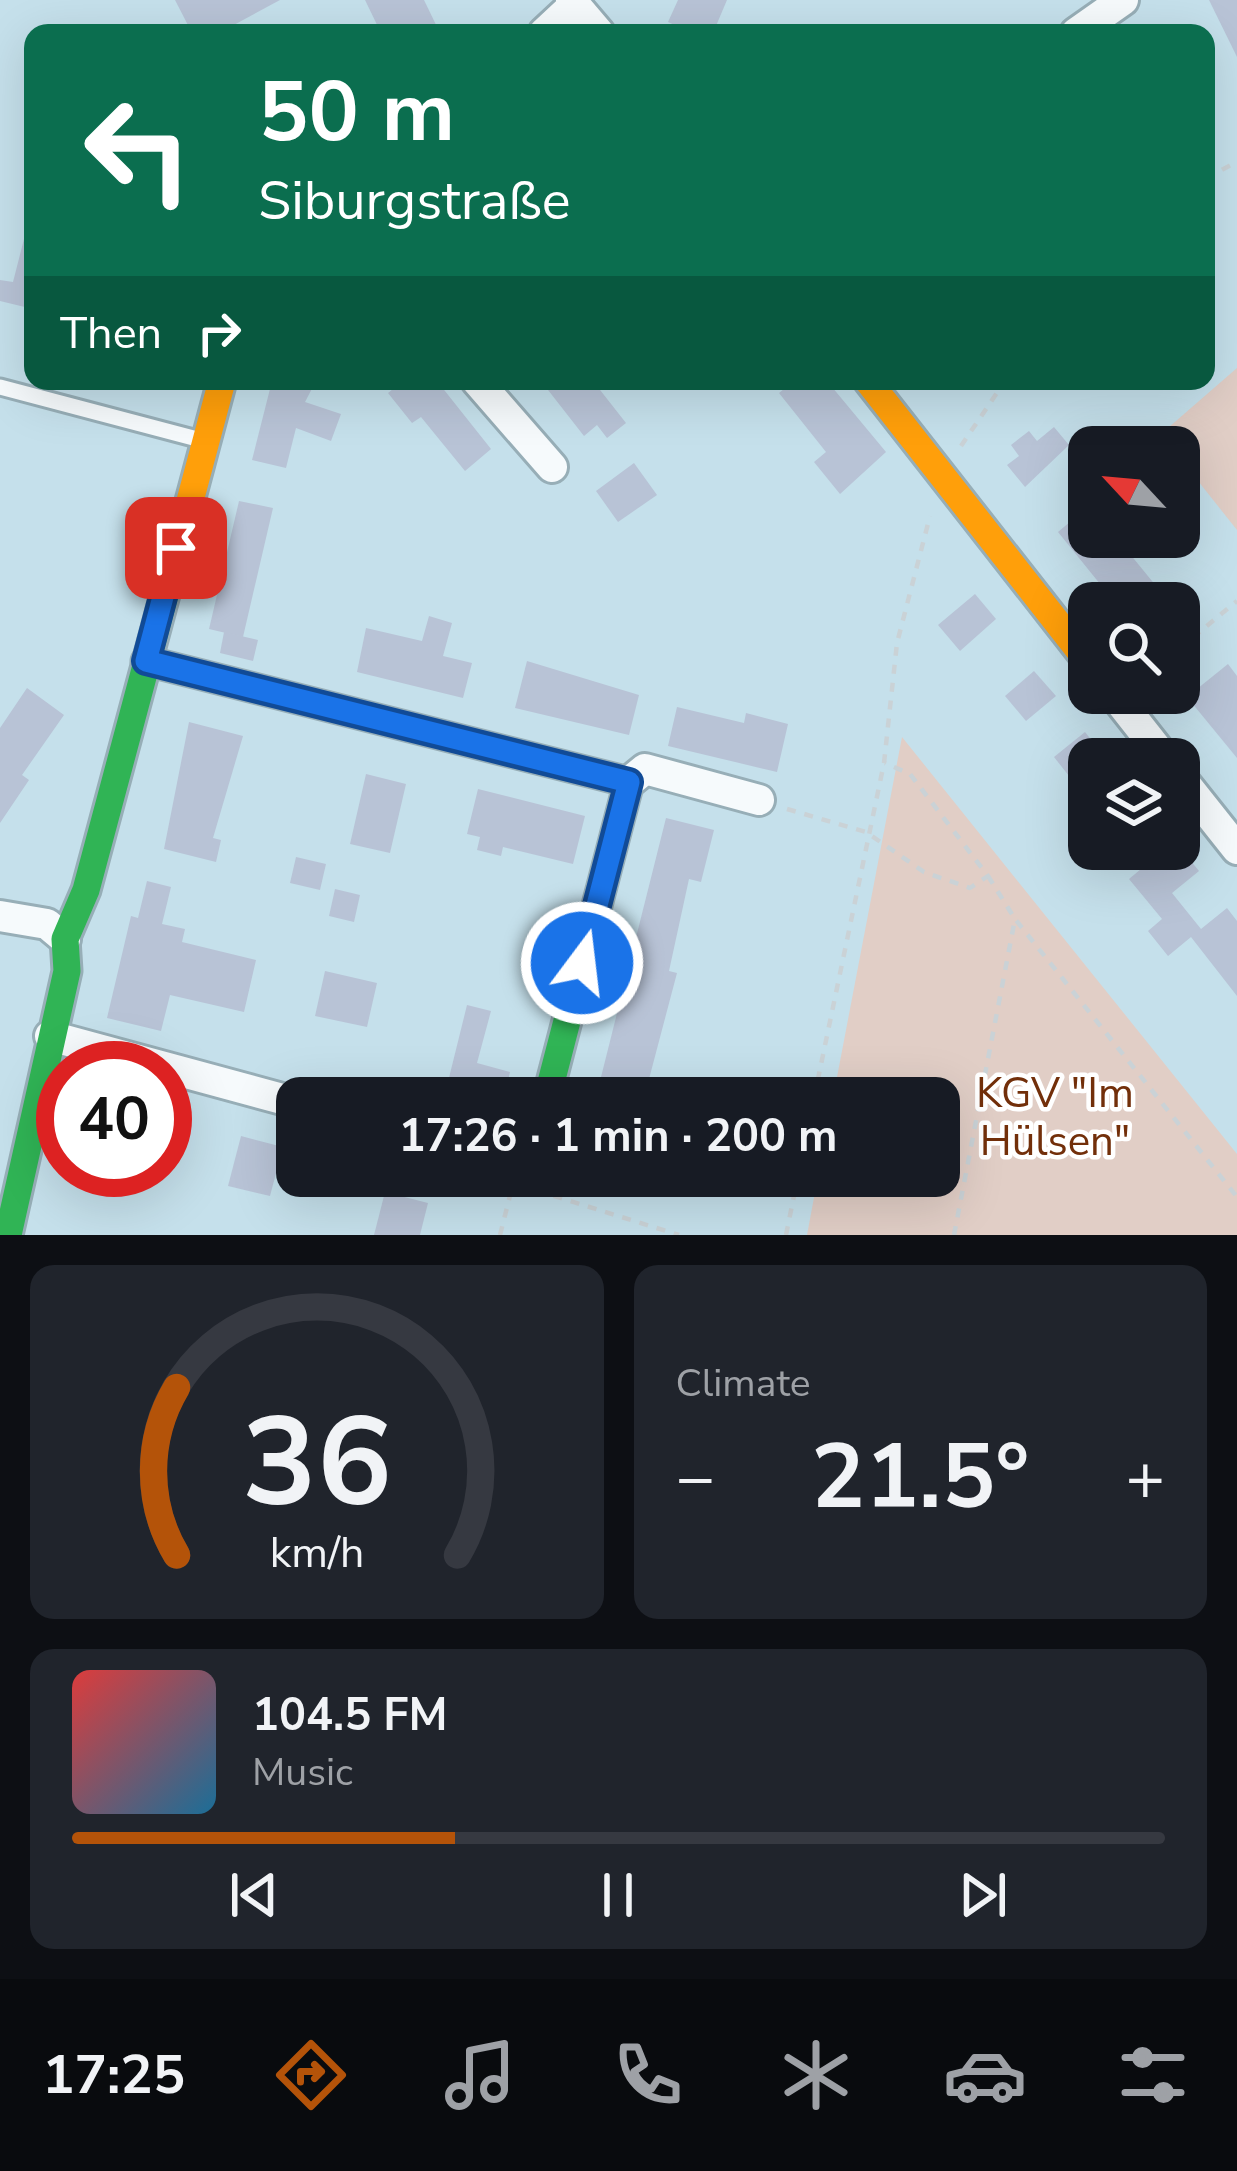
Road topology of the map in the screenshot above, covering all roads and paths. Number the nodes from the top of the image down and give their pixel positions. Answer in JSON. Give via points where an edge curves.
{"nodes":[{"id":1,"x":1124,"y":0,"type":"edge"},
{"id":2,"x":573,"y":2,"type":"edge"},
{"id":3,"x":552,"y":24,"type":"edge"},
{"id":4,"x":1089,"y":24,"type":"edge"},
{"id":5,"x":0,"y":387,"type":"edge"},
{"id":6,"x":219,"y":390,"type":"edge"},
{"id":7,"x":485,"y":390,"type":"edge"},
{"id":8,"x":875,"y":390,"type":"edge"},
{"id":9,"x":999,"y":390,"type":"edge"},
{"id":10,"x":203,"y":441,"type":"junction"},
{"id":11,"x":552,"y":467,"type":"dead end"},
{"id":12,"x":941,"y":477,"type":"junction"},
{"id":13,"x":1237,"y":601,"type":"edge"},
{"id":14,"x":1200,"y":632,"type":"edge"},
{"id":15,"x":1068,"y":637,"type":"edge"},
{"id":16,"x":146,"y":661,"type":"junction"},
{"id":17,"x":1130,"y":714,"type":"edge"},
{"id":18,"x":1149,"y":738,"type":"edge"},
{"id":19,"x":884,"y":763,"type":"junction"},
{"id":20,"x":629,"y":782,"type":"junction"},
{"id":21,"x":759,"y":800,"type":"joint"},
{"id":22,"x":1200,"y":802,"type":"edge"},
{"id":23,"x":866,"y":832,"type":"junction"},
{"id":24,"x":1237,"y":849,"type":"edge"},
{"id":25,"x":988,"y":876,"type":"junction"},
{"id":26,"x":0,"y":916,"type":"edge"},
{"id":27,"x":1015,"y":920,"type":"junction"},
{"id":28,"x":64,"y":939,"type":"junction"},
{"id":29,"x":50,"y":1036,"type":"junction"},
{"id":30,"x":552,"y":1077,"type":"edge"},
{"id":31,"x":818,"y":1077,"type":"edge"},
{"id":32,"x":276,"y":1097,"type":"edge"},
{"id":33,"x":510,"y":1197,"type":"edge"},
{"id":34,"x":558,"y":1197,"type":"edge"},
{"id":35,"x":794,"y":1197,"type":"edge"},
{"id":36,"x":1237,"y":1197,"type":"edge"},
{"id":37,"x":8,"y":1235,"type":"edge"},
{"id":38,"x":500,"y":1235,"type":"edge"},
{"id":39,"x":680,"y":1235,"type":"edge"},
{"id":40,"x":786,"y":1235,"type":"edge"},
{"id":41,"x":954,"y":1235,"type":"edge"}],
"edges":[{"from":1,"to":4,"type":"street"},
{"from":2,"to":3,"type":"street"},
{"from":5,"to":10,"type":"lane"},
{"from":6,"to":10,"type":"street"},
{"from":7,"to":11,"type":"street"},
{"from":8,"to":12,"type":"street"},
{"from":9,"to":12,"type":"path"},
{"from":10,"to":16,"type":"street"},
{"from":12,"to":15,"type":"street"},
{"from":12,"to":19,"type":"path","via":[[897,643]]},
{"from":13,"to":14,"type":"path"},
{"from":16,"to":20,"type":"street"},
{"from":16,"to":28,"type":"street","via":[[86,890]]},
{"from":17,"to":18,"type":"street"},
{"from":19,"to":23,"type":"path"},
{"from":19,"to":25,"type":"path","via":[[910,775]]},
{"from":20,"to":21,"type":"street","via":[[645,769]]},
{"from":20,"to":30,"type":"street"},
{"from":21,"to":23,"type":"path"},
{"from":22,"to":24,"type":"street"},
{"from":23,"to":25,"type":"path","via":[[924,872],[970,888]]},
{"from":23,"to":31,"type":"path"},
{"from":25,"to":27,"type":"path"},
{"from":26,"to":28,"type":"street","via":[[47,924]]},
{"from":27,"to":36,"type":"path"},
{"from":27,"to":41,"type":"path"},
{"from":28,"to":29,"type":"street","via":[[68,971]]},
{"from":29,"to":32,"type":"street"},
{"from":29,"to":37,"type":"street"},
{"from":33,"to":38,"type":"path"},
{"from":34,"to":39,"type":"path"},
{"from":35,"to":40,"type":"path"}]}
